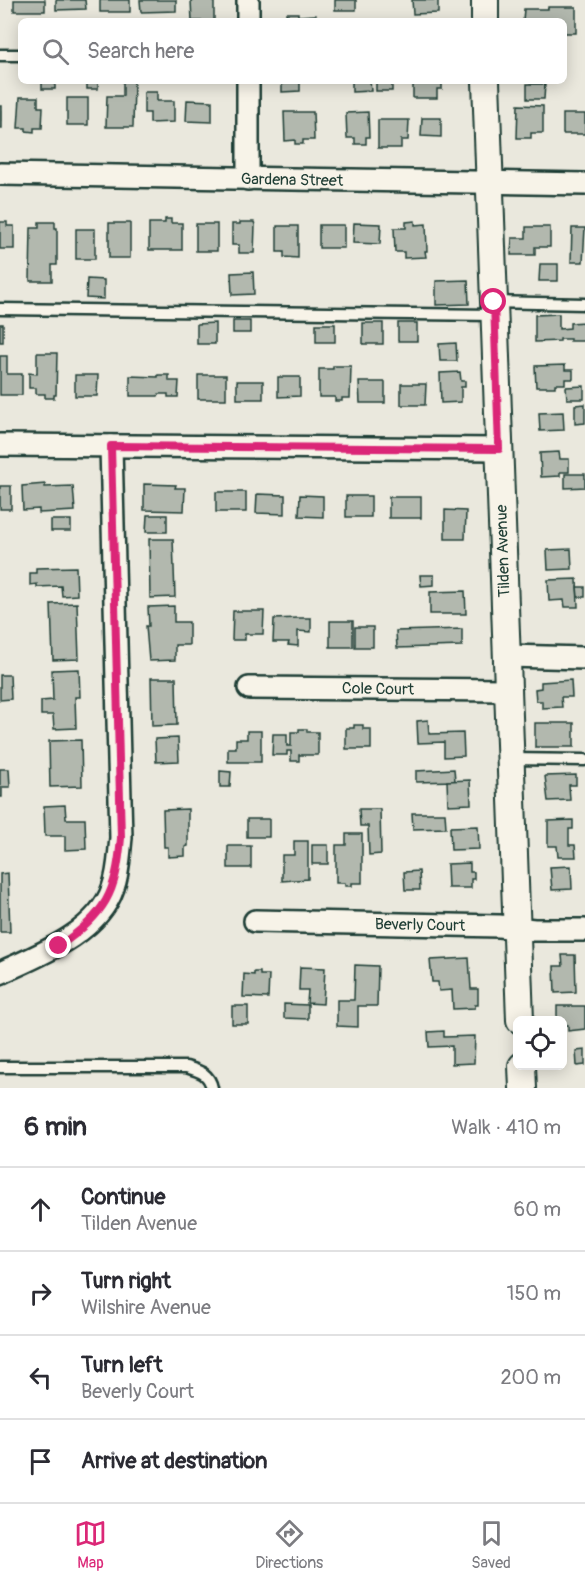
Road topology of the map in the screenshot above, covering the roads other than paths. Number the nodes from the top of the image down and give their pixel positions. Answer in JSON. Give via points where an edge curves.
{"nodes":[{"id":1,"x":248,"y":0,"type":"edge"},
{"id":2,"x":484,"y":0,"type":"edge"},
{"id":3,"x":248,"y":18,"type":"edge"},
{"id":4,"x":485,"y":18,"type":"edge"},
{"id":5,"x":0,"y":55,"type":"edge"},
{"id":6,"x":18,"y":55,"type":"edge"},
{"id":7,"x":248,"y":84,"type":"edge"},
{"id":8,"x":486,"y":84,"type":"edge"},
{"id":9,"x":0,"y":174,"type":"edge"},
{"id":10,"x":248,"y":179,"type":"junction"},
{"id":11,"x":490,"y":182,"type":"junction"},
{"id":12,"x":585,"y":184,"type":"edge"},
{"id":13,"x":585,"y":304,"type":"edge"},
{"id":14,"x":0,"y":309,"type":"edge"},
{"id":15,"x":494,"y":309,"type":"junction"},
{"id":16,"x":0,"y":445,"type":"edge"},
{"id":17,"x":111,"y":446,"type":"junction"},
{"id":18,"x":499,"y":449,"type":"junction"},
{"id":19,"x":507,"y":656,"type":"junction"},
{"id":20,"x":585,"y":658,"type":"edge"},
{"id":21,"x":249,"y":688,"type":"dead end"},
{"id":22,"x":508,"y":690,"type":"junction"},
{"id":23,"x":510,"y":759,"type":"junction"},
{"id":24,"x":585,"y":760,"type":"edge"},
{"id":25,"x":255,"y":921,"type":"dead end"},
{"id":26,"x":516,"y":928,"type":"junction"},
{"id":27,"x":585,"y":930,"type":"edge"},
{"id":28,"x":0,"y":973,"type":"edge"},
{"id":29,"x":520,"y":1016,"type":"edge"},
{"id":30,"x":0,"y":1067,"type":"edge"},
{"id":31,"x":522,"y":1070,"type":"edge"},
{"id":32,"x":212,"y":1088,"type":"edge"},
{"id":33,"x":523,"y":1088,"type":"edge"}],
"edges":[{"from":1,"to":3,"type":"street"},
{"from":2,"to":4,"type":"street"},
{"from":5,"to":6,"type":"lane"},
{"from":7,"to":10,"type":"street"},
{"from":8,"to":11,"type":"street","name":"Tilden Avenue"},
{"from":9,"to":10,"type":"street","name":"Gardena Street"},
{"from":10,"to":11,"type":"street","name":"Gardena Street"},
{"from":11,"to":12,"type":"street","name":"Gardena Street"},
{"from":11,"to":15,"type":"street","name":"Tilden Avenue"},
{"from":13,"to":15,"type":"lane"},
{"from":14,"to":15,"type":"lane"},
{"from":15,"to":18,"type":"street","name":"Tilden Avenue"},
{"from":16,"to":17,"type":"street"},
{"from":17,"to":18,"type":"street"},
{"from":17,"to":28,"type":"street","via":[[121,838],[118,867],[112,891],[81,931],[59,946]]},
{"from":18,"to":19,"type":"street","name":"Tilden Avenue"},
{"from":19,"to":20,"type":"street"},
{"from":19,"to":22,"type":"street","name":"Tilden Avenue"},
{"from":21,"to":22,"type":"street","name":"Cole Court"},
{"from":22,"to":23,"type":"street","name":"Tilden Avenue"},
{"from":23,"to":24,"type":"lane"},
{"from":23,"to":26,"type":"street","name":"Tilden Avenue"},
{"from":25,"to":26,"type":"street","name":"Beverly Court"},
{"from":26,"to":27,"type":"street","name":"Beverly Court"},
{"from":26,"to":29,"type":"street","name":"Tilden Avenue"},
{"from":30,"to":32,"type":"lane","via":[[186,1067],[203,1072]]},
{"from":31,"to":33,"type":"street"}]}
